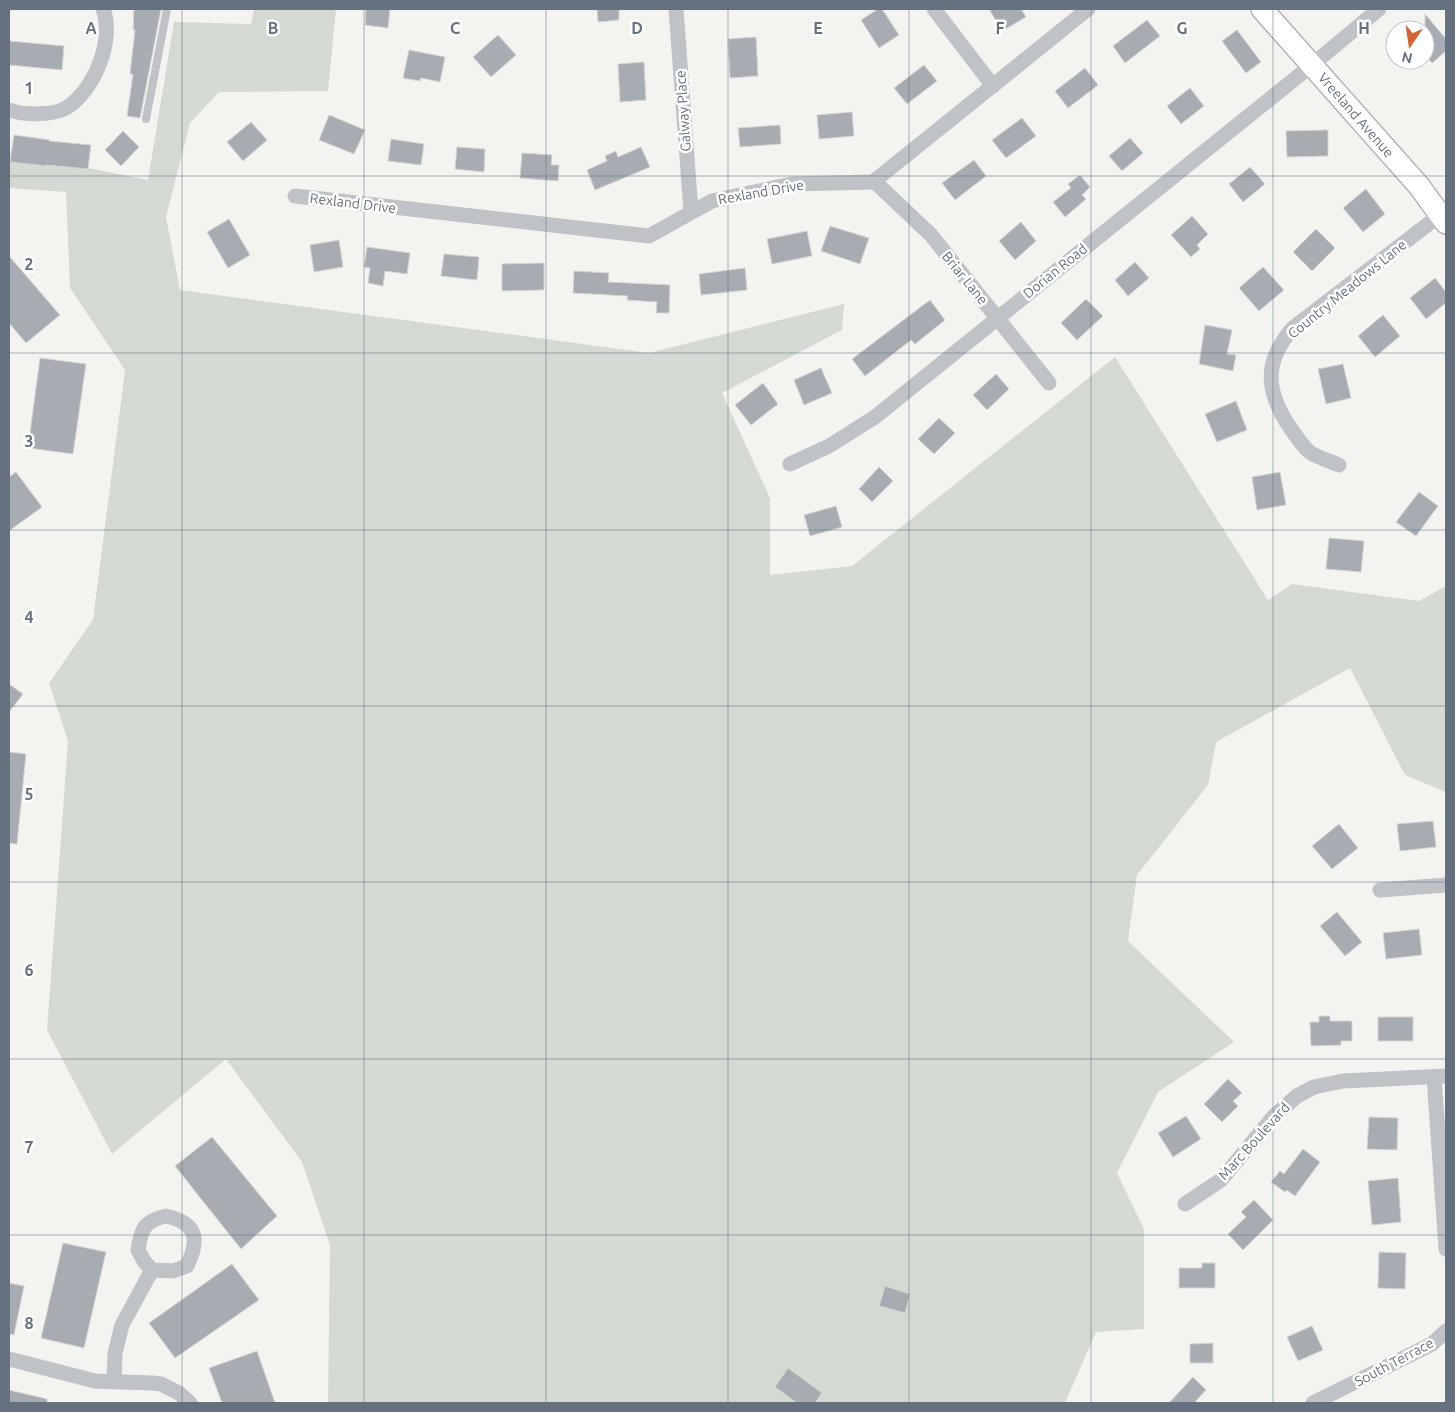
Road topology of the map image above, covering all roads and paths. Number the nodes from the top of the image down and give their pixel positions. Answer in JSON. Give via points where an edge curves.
{"nodes":[{"id":1,"x":103,"y":9,"type":"edge"},
{"id":2,"x":167,"y":9,"type":"edge"},
{"id":3,"x":676,"y":9,"type":"edge"},
{"id":4,"x":934,"y":9,"type":"edge"},
{"id":5,"x":1088,"y":9,"type":"edge"},
{"id":6,"x":1262,"y":9,"type":"edge"},
{"id":7,"x":1379,"y":9,"type":"edge"},
{"id":8,"x":1312,"y":66,"type":"junction"},
{"id":9,"x":993,"y":86,"type":"junction"},
{"id":10,"x":9,"y":110,"type":"edge"},
{"id":11,"x":146,"y":119,"type":"dead end"},
{"id":12,"x":874,"y":181,"type":"junction"},
{"id":13,"x":295,"y":196,"type":"dead end"},
{"id":14,"x":691,"y":212,"type":"junction"},
{"id":15,"x":1443,"y":219,"type":"edge"},
{"id":16,"x":997,"y":318,"type":"junction"},
{"id":17,"x":1049,"y":383,"type":"dead end"},
{"id":18,"x":790,"y":464,"type":"dead end"},
{"id":19,"x":1339,"y":465,"type":"dead end"},
{"id":20,"x":1446,"y":885,"type":"edge"},
{"id":21,"x":1380,"y":890,"type":"dead end"},
{"id":22,"x":1440,"y":1077,"type":"edge"},
{"id":23,"x":1184,"y":1204,"type":"dead end"},
{"id":24,"x":1446,"y":1249,"type":"edge"},
{"id":25,"x":152,"y":1270,"type":"dead end"},
{"id":26,"x":1446,"y":1331,"type":"edge"},
{"id":27,"x":9,"y":1359,"type":"edge"},
{"id":28,"x":114,"y":1382,"type":"junction"},
{"id":29,"x":190,"y":1403,"type":"edge"},
{"id":30,"x":1313,"y":1403,"type":"edge"}],
"edges":[{"from":1,"to":10,"type":"street","via":[[106,29],[101,62],[82,93],[65,108],[42,114]]},
{"from":2,"to":11,"type":"lane"},
{"from":3,"to":14,"type":"street","name":"Galway Place"},
{"from":4,"to":9,"type":"street"},
{"from":5,"to":9,"type":"street"},
{"from":6,"to":8,"type":"street","name":"Vreeland Avenue"},
{"from":7,"to":8,"type":"street","name":"Dorian Road"},
{"from":8,"to":15,"type":"street","name":"Vreeland Avenue","via":[[1419,186]]},
{"from":8,"to":16,"type":"street","name":"Dorian Road"},
{"from":9,"to":12,"type":"street"},
{"from":12,"to":14,"type":"street","name":"Rexland Drive","via":[[792,184],[712,201]]},
{"from":12,"to":16,"type":"street","name":"Briar Lane","via":[[931,235]]},
{"from":13,"to":14,"type":"street","name":"Rexland Drive","via":[[649,236]]},
{"from":15,"to":19,"type":"street","name":"Country Meadows Lane","via":[[1293,328],[1276,353],[1271,382],[1275,402],[1310,452]]},
{"from":16,"to":17,"type":"street","name":"Briar Lane"},
{"from":16,"to":18,"type":"street","name":"Dorian Road","via":[[875,417],[829,446]]},
{"from":20,"to":21,"type":"street"},
{"from":22,"to":23,"type":"street","name":"Marc Boulevard","via":[[1343,1081],[1314,1087],[1296,1096],[1274,1116],[1221,1180]]},
{"from":22,"to":24,"type":"street"},
{"from":25,"to":28,"type":"street","via":[[122,1325],[115,1352]]},
{"from":26,"to":30,"type":"street","name":"South Terrace","via":[[1432,1344]]},
{"from":27,"to":28,"type":"street","via":[[95,1381]]},
{"from":28,"to":29,"type":"street","via":[[161,1384]]}]}
